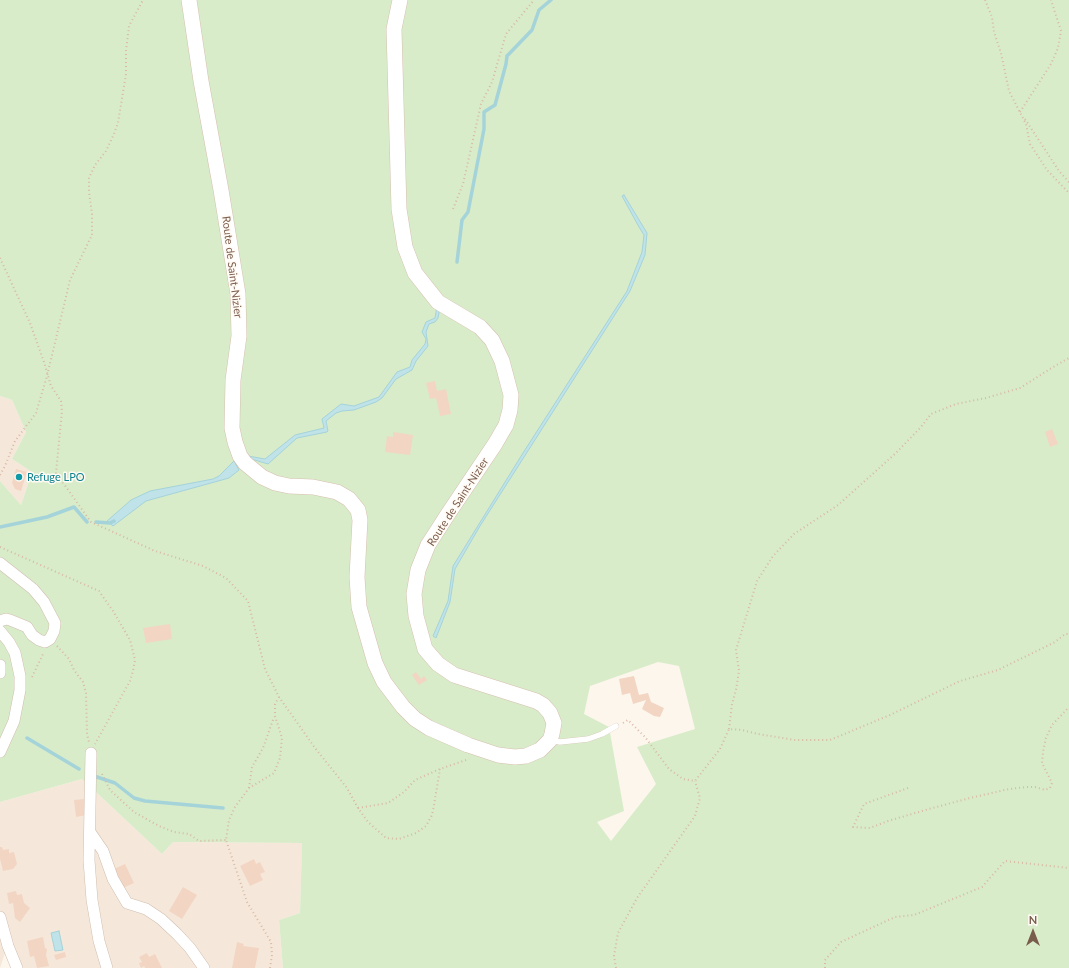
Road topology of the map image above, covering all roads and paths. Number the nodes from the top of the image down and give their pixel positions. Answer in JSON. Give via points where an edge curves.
{"nodes":[{"id":1,"x":143,"y":0,"type":"edge"},
{"id":2,"x":189,"y":0,"type":"edge"},
{"id":3,"x":400,"y":0,"type":"edge"},
{"id":4,"x":534,"y":0,"type":"edge"},
{"id":5,"x":986,"y":0,"type":"edge"},
{"id":6,"x":1052,"y":0,"type":"edge"},
{"id":7,"x":1020,"y":112,"type":"junction"},
{"id":8,"x":1069,"y":182,"type":"edge"},
{"id":9,"x":1069,"y":193,"type":"edge"},
{"id":10,"x":453,"y":209,"type":"dead end"},
{"id":11,"x":0,"y":258,"type":"edge"},
{"id":12,"x":1069,"y":358,"type":"edge"},
{"id":13,"x":47,"y":376,"type":"junction"},
{"id":14,"x":0,"y":475,"type":"edge"},
{"id":15,"x":0,"y":547,"type":"edge"},
{"id":16,"x":0,"y":563,"type":"edge"},
{"id":17,"x":0,"y":621,"type":"edge"},
{"id":18,"x":0,"y":631,"type":"edge"},
{"id":19,"x":1069,"y":634,"type":"edge"},
{"id":20,"x":50,"y":639,"type":"junction"},
{"id":21,"x":0,"y":665,"type":"edge"},
{"id":22,"x":0,"y":673,"type":"edge"},
{"id":23,"x":30,"y":680,"type":"dead end"},
{"id":24,"x":279,"y":696,"type":"junction"},
{"id":25,"x":1069,"y":707,"type":"edge"},
{"id":26,"x":275,"y":716,"type":"junction"},
{"id":27,"x":628,"y":720,"type":"dead end"},
{"id":28,"x":616,"y":726,"type":"dead end"},
{"id":29,"x":729,"y":729,"type":"junction"},
{"id":30,"x":550,"y":740,"type":"junction"},
{"id":31,"x":0,"y":752,"type":"edge"},
{"id":32,"x":91,"y":753,"type":"junction"},
{"id":33,"x":471,"y":758,"type":"dead end"},
{"id":34,"x":440,"y":769,"type":"junction"},
{"id":35,"x":101,"y":773,"type":"dead end"},
{"id":36,"x":695,"y":781,"type":"junction"},
{"id":37,"x":249,"y":788,"type":"junction"},
{"id":38,"x":908,"y":788,"type":"dead end"},
{"id":39,"x":358,"y":808,"type":"junction"},
{"id":40,"x":90,"y":832,"type":"junction"},
{"id":41,"x":226,"y":840,"type":"junction"},
{"id":42,"x":1069,"y":868,"type":"edge"},
{"id":43,"x":0,"y":916,"type":"edge"},
{"id":44,"x":17,"y":968,"type":"edge"},
{"id":45,"x":107,"y":968,"type":"edge"},
{"id":46,"x":204,"y":968,"type":"edge"},
{"id":47,"x":270,"y":968,"type":"edge"},
{"id":48,"x":616,"y":968,"type":"edge"},
{"id":49,"x":825,"y":968,"type":"edge"}],
"edges":[{"from":1,"to":13,"type":"path","via":[[129,26],[126,74],[118,123],[90,178],[92,235],[70,280]]},
{"from":2,"to":30,"type":"main road","name":"Route de Saint-Nizier","via":[[238,294],[239,336],[233,380],[232,423],[240,456],[262,477],[289,486],[330,490],[343,495],[358,510],[360,520],[357,595],[362,619],[375,663],[384,682],[415,719],[445,736],[503,756],[515,757],[533,753]]},
{"from":3,"to":30,"type":"main road","name":"Route de Saint-Nizier","via":[[394,29],[399,209],[405,246],[415,273],[438,302],[480,327],[492,340],[502,361],[510,395],[506,425],[428,545],[418,570],[414,594],[416,616],[425,649],[438,664],[454,675],[508,691],[543,705],[554,723]]},
{"from":4,"to":10,"type":"path","via":[[506,34],[492,82],[481,104],[463,184]]},
{"from":5,"to":7,"type":"path","via":[[1009,91]]},
{"from":6,"to":7,"type":"path","via":[[1061,30],[1058,48]]},
{"from":7,"to":8,"type":"path"},
{"from":7,"to":9,"type":"path","via":[[1026,124],[1030,144],[1047,170]]},
{"from":11,"to":13,"type":"path","via":[[30,323]]},
{"from":12,"to":29,"type":"path","via":[[1020,388],[956,404],[931,414],[896,453],[844,500],[794,534],[773,556],[757,581],[736,650],[738,671]]},
{"from":13,"to":14,"type":"path","via":[[36,413],[15,441]]},
{"from":13,"to":24,"type":"path","via":[[61,401],[62,411],[56,473],[91,522],[155,552],[203,566],[226,578],[248,601],[266,669]]},
{"from":15,"to":32,"type":"path","via":[[99,592],[130,640],[135,660],[130,681]]},
{"from":16,"to":20,"type":"street","via":[[33,589],[44,602],[55,623]]},
{"from":17,"to":20,"type":"street","via":[[10,620],[27,627],[39,640],[45,642]]},
{"from":18,"to":31,"type":"street","via":[[15,652],[20,676],[14,721]]},
{"from":19,"to":29,"type":"path","via":[[998,670],[960,681],[830,740],[795,740]]},
{"from":20,"to":23,"type":"path"},
{"from":20,"to":32,"type":"path","via":[[69,659],[83,682]]},
{"from":21,"to":22,"type":"street"},
{"from":24,"to":26,"type":"path","via":[[275,704]]},
{"from":24,"to":39,"type":"path","via":[[314,748],[347,788]]},
{"from":25,"to":38,"type":"path","via":[[1052,725],[1044,745],[1042,764],[1052,783],[1050,788],[1009,789],[936,807],[870,828],[853,827],[864,804]]},
{"from":26,"to":37,"type":"path","via":[[263,748],[252,767]]},
{"from":26,"to":37,"type":"path","via":[[282,738],[280,758],[274,773]]},
{"from":27,"to":36,"type":"path","via":[[669,769],[683,779]]},
{"from":28,"to":30,"type":"lane","via":[[588,738],[564,742]]},
{"from":29,"to":36,"type":"path","via":[[720,749]]},
{"from":32,"to":40,"type":"street"},
{"from":33,"to":34,"type":"path"},
{"from":34,"to":39,"type":"path","via":[[415,780],[388,804]]},
{"from":34,"to":39,"type":"path","via":[[432,815],[426,826],[416,833],[399,839],[386,838],[368,822]]},
{"from":35,"to":41,"type":"path","via":[[110,790],[134,812],[152,822],[174,832],[190,834],[200,841]]},
{"from":36,"to":48,"type":"path","via":[[700,798],[696,816],[637,898],[618,933],[614,956]]},
{"from":37,"to":41,"type":"path","via":[[229,820]]},
{"from":40,"to":45,"type":"street","via":[[92,900]]},
{"from":40,"to":46,"type":"street","via":[[103,851],[113,879],[127,903],[146,909],[161,919],[190,948]]},
{"from":41,"to":47,"type":"path","via":[[248,902],[271,942]]},
{"from":42,"to":49,"type":"path","via":[[1006,861],[982,887],[914,915],[895,917],[840,942],[825,960]]},
{"from":43,"to":44,"type":"street"}]}
